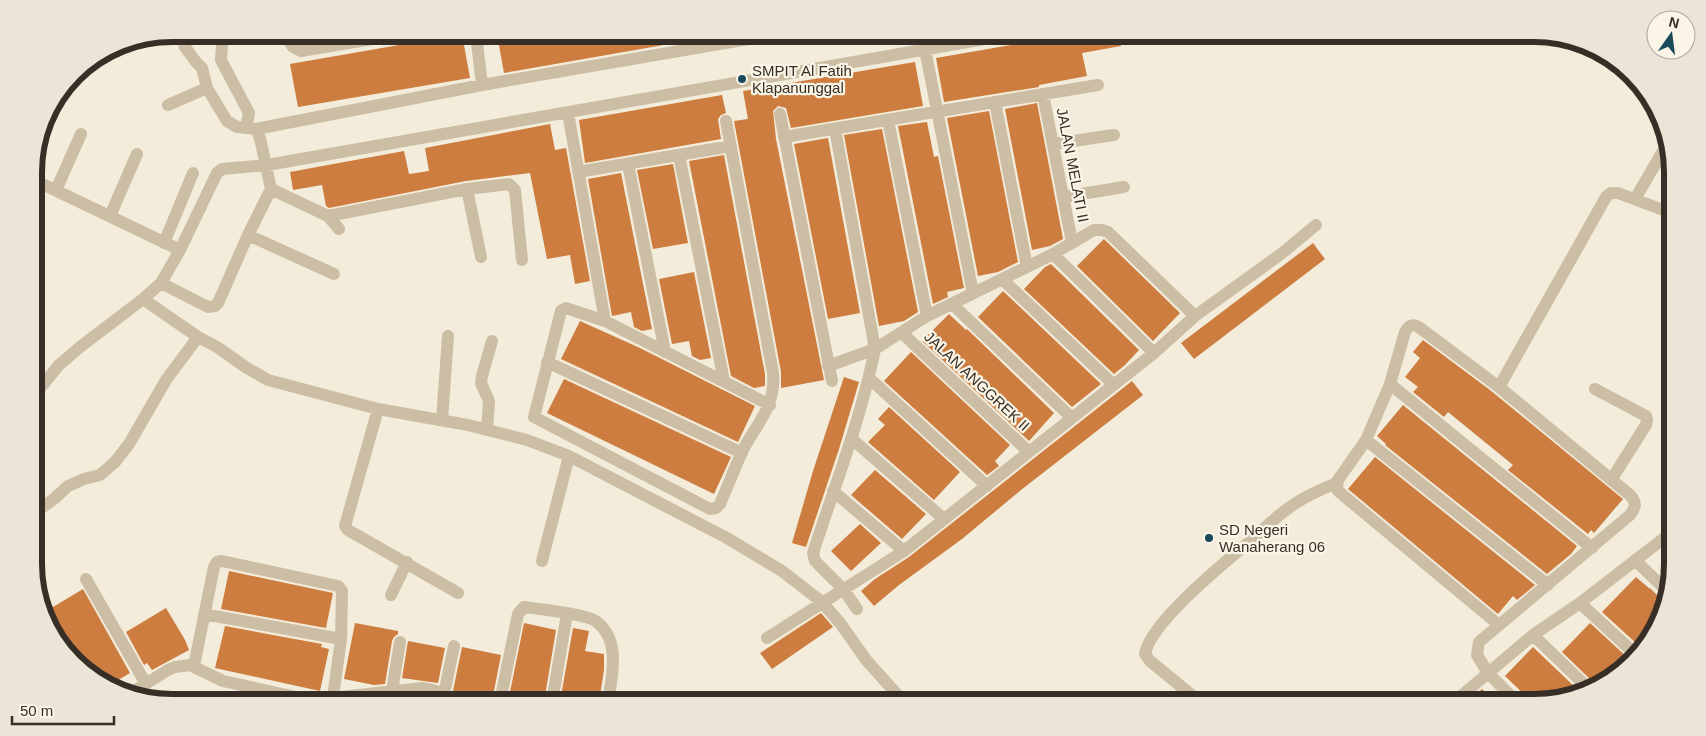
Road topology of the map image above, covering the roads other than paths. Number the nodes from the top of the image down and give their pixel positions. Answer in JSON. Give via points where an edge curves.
{"nodes":[{"id":1,"x":907,"y":42,"type":"edge"},
{"id":2,"x":925,"y":42,"type":"edge"},
{"id":3,"x":184,"y":43,"type":"edge"},
{"id":4,"x":222,"y":43,"type":"edge"},
{"id":5,"x":290,"y":43,"type":"edge"},
{"id":6,"x":301,"y":43,"type":"edge"},
{"id":7,"x":351,"y":43,"type":"edge"},
{"id":8,"x":477,"y":43,"type":"edge"},
{"id":9,"x":728,"y":43,"type":"edge"},
{"id":10,"x":293,"y":47,"type":"junction"},
{"id":11,"x":221,"y":60,"type":"junction"},
{"id":12,"x":202,"y":68,"type":"junction"},
{"id":13,"x":482,"y":85,"type":"junction"},
{"id":14,"x":1098,"y":85,"type":"dead end"},
{"id":15,"x":207,"y":88,"type":"junction"},
{"id":16,"x":1043,"y":94,"type":"junction"},
{"id":17,"x":995,"y":102,"type":"junction"},
{"id":18,"x":168,"y":104,"type":"dead end"},
{"id":19,"x":938,"y":112,"type":"junction"},
{"id":20,"x":568,"y":113,"type":"junction"},
{"id":21,"x":780,"y":114,"type":"dead end"},
{"id":22,"x":888,"y":120,"type":"junction"},
{"id":23,"x":726,"y":121,"type":"dead end"},
{"id":24,"x":835,"y":128,"type":"junction"},
{"id":25,"x":254,"y":132,"type":"junction"},
{"id":26,"x":80,"y":134,"type":"dead end"},
{"id":27,"x":1114,"y":135,"type":"dead end"},
{"id":28,"x":784,"y":137,"type":"junction"},
{"id":29,"x":1052,"y":144,"type":"junction"},
{"id":30,"x":731,"y":146,"type":"junction"},
{"id":31,"x":136,"y":154,"type":"dead end"},
{"id":32,"x":679,"y":155,"type":"junction"},
{"id":33,"x":1662,"y":156,"type":"edge"},
{"id":34,"x":266,"y":160,"type":"junction"},
{"id":35,"x":628,"y":164,"type":"junction"},
{"id":36,"x":193,"y":172,"type":"dead end"},
{"id":37,"x":578,"y":172,"type":"junction"},
{"id":38,"x":43,"y":184,"type":"edge"},
{"id":39,"x":1124,"y":187,"type":"dead end"},
{"id":40,"x":271,"y":189,"type":"junction"},
{"id":41,"x":467,"y":189,"type":"junction"},
{"id":42,"x":56,"y":190,"type":"junction"},
{"id":43,"x":1063,"y":197,"type":"junction"},
{"id":44,"x":1636,"y":200,"type":"junction"},
{"id":45,"x":1664,"y":210,"type":"edge"},
{"id":46,"x":110,"y":216,"type":"junction"},
{"id":47,"x":328,"y":216,"type":"junction"},
{"id":48,"x":1316,"y":225,"type":"dead end"},
{"id":49,"x":339,"y":229,"type":"dead end"},
{"id":50,"x":248,"y":235,"type":"junction"},
{"id":51,"x":164,"y":242,"type":"junction"},
{"id":52,"x":1072,"y":242,"type":"junction"},
{"id":53,"x":180,"y":250,"type":"junction"},
{"id":54,"x":1053,"y":254,"type":"junction"},
{"id":55,"x":481,"y":257,"type":"dead end"},
{"id":56,"x":522,"y":260,"type":"dead end"},
{"id":57,"x":1027,"y":267,"type":"junction"},
{"id":58,"x":334,"y":274,"type":"dead end"},
{"id":59,"x":1002,"y":279,"type":"junction"},
{"id":60,"x":161,"y":283,"type":"junction"},
{"id":61,"x":973,"y":293,"type":"junction"},
{"id":62,"x":143,"y":299,"type":"junction"},
{"id":63,"x":952,"y":304,"type":"junction"},
{"id":64,"x":927,"y":316,"type":"junction"},
{"id":65,"x":1195,"y":316,"type":"junction"},
{"id":66,"x":605,"y":321,"type":"junction"},
{"id":67,"x":902,"y":333,"type":"junction"},
{"id":68,"x":448,"y":336,"type":"dead end"},
{"id":69,"x":198,"y":337,"type":"junction"},
{"id":70,"x":492,"y":341,"type":"dead end"},
{"id":71,"x":875,"y":348,"type":"junction"},
{"id":72,"x":665,"y":352,"type":"junction"},
{"id":73,"x":1154,"y":354,"type":"junction"},
{"id":74,"x":547,"y":362,"type":"junction"},
{"id":75,"x":828,"y":366,"type":"junction"},
{"id":76,"x":42,"y":378,"type":"edge"},
{"id":77,"x":869,"y":378,"type":"junction"},
{"id":78,"x":46,"y":381,"type":"junction"},
{"id":79,"x":832,"y":381,"type":"dead end"},
{"id":80,"x":724,"y":382,"type":"junction"},
{"id":81,"x":1390,"y":384,"type":"junction"},
{"id":82,"x":42,"y":385,"type":"edge"},
{"id":83,"x":1114,"y":385,"type":"junction"},
{"id":84,"x":1499,"y":387,"type":"junction"},
{"id":85,"x":1595,"y":389,"type":"dead end"},
{"id":86,"x":770,"y":405,"type":"junction"},
{"id":87,"x":378,"y":409,"type":"junction"},
{"id":88,"x":1072,"y":418,"type":"junction"},
{"id":89,"x":442,"y":420,"type":"junction"},
{"id":90,"x":487,"y":430,"type":"junction"},
{"id":91,"x":852,"y":439,"type":"junction"},
{"id":92,"x":1366,"y":440,"type":"junction"},
{"id":93,"x":1029,"y":452,"type":"junction"},
{"id":94,"x":742,"y":453,"type":"junction"},
{"id":95,"x":569,"y":456,"type":"junction"},
{"id":96,"x":1611,"y":480,"type":"junction"},
{"id":97,"x":1337,"y":483,"type":"junction"},
{"id":98,"x":987,"y":486,"type":"junction"},
{"id":99,"x":833,"y":491,"type":"junction"},
{"id":100,"x":42,"y":508,"type":"edge"},
{"id":101,"x":944,"y":519,"type":"junction"},
{"id":102,"x":1664,"y":538,"type":"edge"},
{"id":103,"x":1592,"y":548,"type":"junction"},
{"id":104,"x":904,"y":551,"type":"junction"},
{"id":105,"x":1635,"y":560,"type":"junction"},
{"id":106,"x":542,"y":561,"type":"dead end"},
{"id":107,"x":407,"y":562,"type":"junction"},
{"id":108,"x":86,"y":579,"type":"dead end"},
{"id":109,"x":1548,"y":585,"type":"junction"},
{"id":110,"x":1661,"y":586,"type":"edge"},
{"id":111,"x":844,"y":590,"type":"junction"},
{"id":112,"x":458,"y":593,"type":"dead end"},
{"id":113,"x":391,"y":595,"type":"dead end"},
{"id":114,"x":822,"y":602,"type":"junction"},
{"id":115,"x":1580,"y":603,"type":"junction"},
{"id":116,"x":858,"y":609,"type":"dead end"},
{"id":117,"x":204,"y":614,"type":"junction"},
{"id":118,"x":567,"y":614,"type":"junction"},
{"id":119,"x":1499,"y":625,"type":"junction"},
{"id":120,"x":1533,"y":635,"type":"junction"},
{"id":121,"x":341,"y":638,"type":"junction"},
{"id":122,"x":767,"y":638,"type":"dead end"},
{"id":123,"x":400,"y":642,"type":"dead end"},
{"id":124,"x":454,"y":646,"type":"dead end"},
{"id":125,"x":1630,"y":650,"type":"edge"},
{"id":126,"x":194,"y":666,"type":"junction"},
{"id":127,"x":1488,"y":673,"type":"junction"},
{"id":128,"x":1583,"y":683,"type":"edge"},
{"id":129,"x":146,"y":684,"type":"junction"},
{"id":130,"x":138,"y":689,"type":"edge"},
{"id":131,"x":392,"y":691,"type":"junction"},
{"id":132,"x":896,"y":693,"type":"edge"},
{"id":133,"x":1189,"y":693,"type":"edge"},
{"id":134,"x":1464,"y":693,"type":"edge"},
{"id":135,"x":1508,"y":693,"type":"edge"},
{"id":136,"x":279,"y":694,"type":"edge"},
{"id":137,"x":332,"y":694,"type":"edge"},
{"id":138,"x":363,"y":694,"type":"edge"},
{"id":139,"x":442,"y":694,"type":"edge"},
{"id":140,"x":449,"y":694,"type":"edge"},
{"id":141,"x":502,"y":694,"type":"edge"},
{"id":142,"x":553,"y":694,"type":"edge"},
{"id":143,"x":609,"y":694,"type":"edge"}],
"edges":[{"from":1,"to":20,"type":"street"},
{"from":2,"to":19,"type":"street"},
{"from":3,"to":12,"type":"street"},
{"from":4,"to":11,"type":"street"},
{"from":5,"to":10,"type":"street"},
{"from":6,"to":10,"type":"street"},
{"from":7,"to":10,"type":"street","via":[[305,51]]},
{"from":8,"to":13,"type":"street"},
{"from":9,"to":13,"type":"street"},
{"from":11,"to":12,"type":"street"},
{"from":11,"to":25,"type":"street","via":[[249,113]]},
{"from":12,"to":15,"type":"street"},
{"from":13,"to":25,"type":"street"},
{"from":14,"to":16,"type":"street"},
{"from":15,"to":18,"type":"street"},
{"from":15,"to":25,"type":"street","via":[[227,120]]},
{"from":16,"to":17,"type":"street"},
{"from":16,"to":29,"type":"street","name":"JALAN MELATI II"},
{"from":17,"to":19,"type":"street"},
{"from":17,"to":57,"type":"street"},
{"from":19,"to":22,"type":"street"},
{"from":19,"to":61,"type":"street"},
{"from":20,"to":34,"type":"street"},
{"from":20,"to":37,"type":"street"},
{"from":21,"to":28,"type":"street"},
{"from":22,"to":24,"type":"street"},
{"from":22,"to":64,"type":"street"},
{"from":23,"to":30,"type":"street"},
{"from":24,"to":28,"type":"street"},
{"from":24,"to":71,"type":"street"},
{"from":25,"to":34,"type":"street"},
{"from":26,"to":42,"type":"street"},
{"from":27,"to":29,"type":"street"},
{"from":28,"to":75,"type":"street"},
{"from":29,"to":43,"type":"street","name":"JALAN MELATI II"},
{"from":30,"to":32,"type":"street"},
{"from":30,"to":86,"type":"street","via":[[773,373],[774,390]]},
{"from":31,"to":46,"type":"street"},
{"from":32,"to":35,"type":"street"},
{"from":32,"to":80,"type":"street"},
{"from":33,"to":44,"type":"street"},
{"from":34,"to":40,"type":"street"},
{"from":34,"to":53,"type":"street","via":[[222,169],[217,173]]},
{"from":35,"to":37,"type":"street"},
{"from":35,"to":72,"type":"street"},
{"from":36,"to":51,"type":"street"},
{"from":37,"to":66,"type":"street"},
{"from":38,"to":42,"type":"street"},
{"from":39,"to":43,"type":"street"},
{"from":40,"to":47,"type":"street"},
{"from":40,"to":50,"type":"street"},
{"from":41,"to":47,"type":"street"},
{"from":41,"to":55,"type":"street"},
{"from":41,"to":56,"type":"street","via":[[505,184],[513,186]]},
{"from":42,"to":46,"type":"street"},
{"from":43,"to":52,"type":"street","name":"JALAN MELATI II"},
{"from":44,"to":45,"type":"street"},
{"from":44,"to":84,"type":"street","via":[[1618,193],[1604,200]]},
{"from":46,"to":51,"type":"street"},
{"from":47,"to":49,"type":"street"},
{"from":48,"to":65,"type":"street"},
{"from":50,"to":58,"type":"street"},
{"from":50,"to":60,"type":"street","via":[[215,306],[208,307]]},
{"from":51,"to":53,"type":"street"},
{"from":52,"to":54,"type":"street"},
{"from":52,"to":65,"type":"street","via":[[1094,230],[1108,232]]},
{"from":53,"to":60,"type":"street"},
{"from":54,"to":57,"type":"street"},
{"from":54,"to":73,"type":"street"},
{"from":57,"to":59,"type":"street"},
{"from":59,"to":61,"type":"street"},
{"from":59,"to":83,"type":"street"},
{"from":60,"to":62,"type":"street"},
{"from":61,"to":63,"type":"street"},
{"from":62,"to":69,"type":"street"},
{"from":62,"to":78,"type":"street","via":[[80,347]]},
{"from":63,"to":64,"type":"street"},
{"from":63,"to":88,"type":"street"},
{"from":64,"to":67,"type":"street"},
{"from":65,"to":73,"type":"street"},
{"from":66,"to":72,"type":"street"},
{"from":66,"to":74,"type":"street","via":[[563,308]]},
{"from":67,"to":71,"type":"street"},
{"from":67,"to":93,"type":"street","name":"JALAN ANGGREK II"},
{"from":68,"to":89,"type":"street"},
{"from":69,"to":87,"type":"street","via":[[268,380]]},
{"from":69,"to":100,"type":"street","via":[[166,380],[115,462],[100,475],[68,486]]},
{"from":70,"to":90,"type":"street","via":[[481,383],[488,401]]},
{"from":71,"to":75,"type":"street"},
{"from":71,"to":77,"type":"street"},
{"from":72,"to":80,"type":"street"},
{"from":73,"to":83,"type":"street"},
{"from":74,"to":94,"type":"street"},
{"from":74,"to":94,"type":"street","via":[[534,414],[536,419],[710,509],[720,504]]},
{"from":75,"to":79,"type":"street"},
{"from":76,"to":78,"type":"street"},
{"from":77,"to":91,"type":"street"},
{"from":77,"to":98,"type":"street"},
{"from":78,"to":82,"type":"street"},
{"from":80,"to":86,"type":"street"},
{"from":81,"to":84,"type":"street","via":[[1405,332],[1415,325]]},
{"from":81,"to":92,"type":"street"},
{"from":81,"to":103,"type":"street"},
{"from":83,"to":88,"type":"street"},
{"from":84,"to":96,"type":"street"},
{"from":85,"to":96,"type":"street","via":[[1646,416],[1647,420]]},
{"from":86,"to":94,"type":"street"},
{"from":87,"to":89,"type":"street"},
{"from":87,"to":107,"type":"street","via":[[345,526]]},
{"from":88,"to":93,"type":"street"},
{"from":89,"to":90,"type":"street"},
{"from":90,"to":95,"type":"street","via":[[527,440]]},
{"from":91,"to":99,"type":"street"},
{"from":91,"to":101,"type":"street"},
{"from":92,"to":97,"type":"street"},
{"from":92,"to":109,"type":"street"},
{"from":93,"to":98,"type":"street"},
{"from":95,"to":106,"type":"street"},
{"from":95,"to":114,"type":"street","via":[[726,538],[782,571]]},
{"from":96,"to":103,"type":"street","via":[[1634,500],[1635,508]]},
{"from":97,"to":119,"type":"street","via":[[1338,491]]},
{"from":97,"to":133,"type":"street","via":[[1312,493],[1286,510],[1202,583],[1147,644],[1145,654],[1150,661]]},
{"from":98,"to":101,"type":"street"},
{"from":99,"to":104,"type":"street"},
{"from":99,"to":111,"type":"street","via":[[813,557]]},
{"from":101,"to":104,"type":"street"},
{"from":102,"to":105,"type":"street"},
{"from":103,"to":109,"type":"street"},
{"from":104,"to":111,"type":"street"},
{"from":105,"to":110,"type":"street"},
{"from":105,"to":115,"type":"street"},
{"from":107,"to":112,"type":"street"},
{"from":107,"to":113,"type":"street"},
{"from":108,"to":129,"type":"street"},
{"from":109,"to":119,"type":"street"},
{"from":111,"to":114,"type":"street"},
{"from":111,"to":116,"type":"street"},
{"from":114,"to":122,"type":"street"},
{"from":114,"to":132,"type":"street"},
{"from":115,"to":120,"type":"street"},
{"from":115,"to":125,"type":"street"},
{"from":117,"to":121,"type":"street"},
{"from":117,"to":121,"type":"street","via":[[214,567],[222,561],[338,586],[342,591]]},
{"from":117,"to":126,"type":"street"},
{"from":118,"to":141,"type":"street","via":[[524,607],[520,610]]},
{"from":118,"to":142,"type":"street"},
{"from":118,"to":143,"type":"street","via":[[596,621],[609,640],[614,665]]},
{"from":119,"to":127,"type":"street","via":[[1477,645],[1477,655]]},
{"from":120,"to":127,"type":"street"},
{"from":120,"to":128,"type":"street"},
{"from":121,"to":137,"type":"street"},
{"from":123,"to":131,"type":"street"},
{"from":124,"to":140,"type":"street"},
{"from":126,"to":129,"type":"street","via":[[175,667]]},
{"from":126,"to":136,"type":"street","via":[[223,681]]},
{"from":127,"to":134,"type":"street"},
{"from":127,"to":135,"type":"street"},
{"from":129,"to":130,"type":"street"},
{"from":131,"to":138,"type":"street"},
{"from":131,"to":139,"type":"street","via":[[422,688]]}]}
